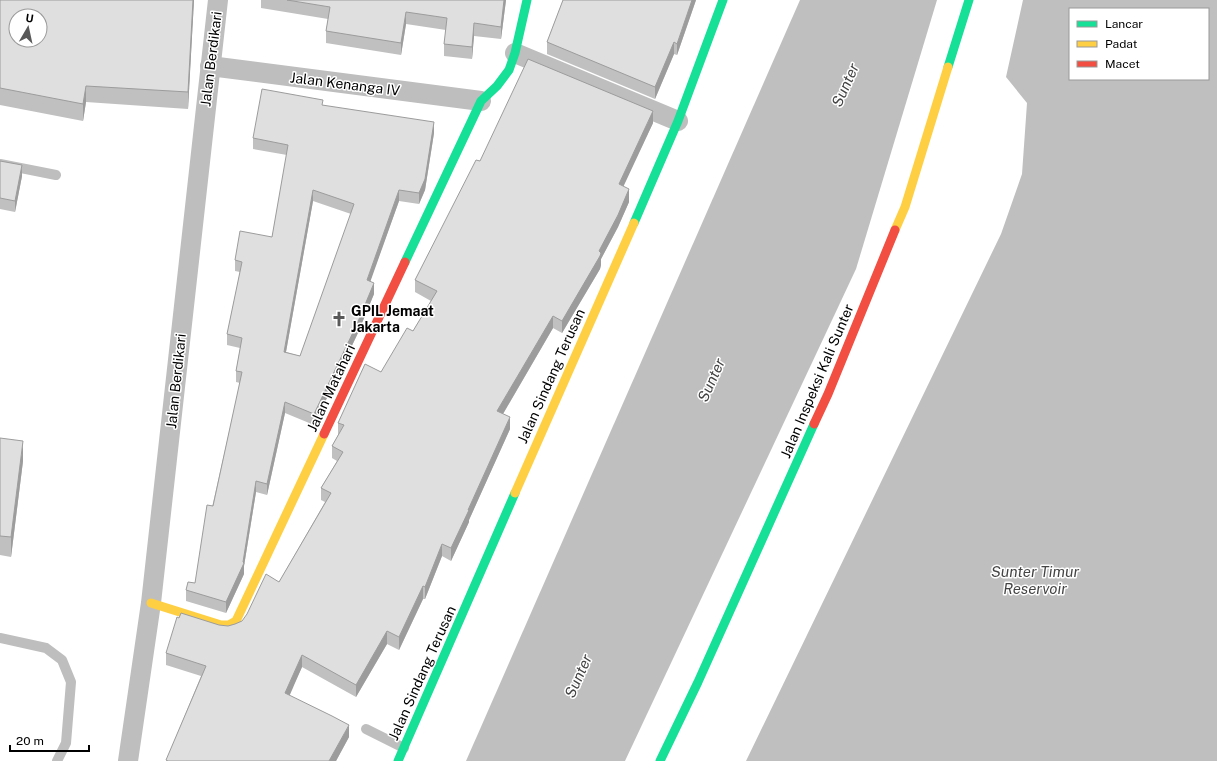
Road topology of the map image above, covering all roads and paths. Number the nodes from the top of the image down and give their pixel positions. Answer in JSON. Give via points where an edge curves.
{"nodes":[{"id":1,"x":218,"y":0,"type":"edge"},
{"id":2,"x":527,"y":0,"type":"edge"},
{"id":3,"x":723,"y":0,"type":"edge"},
{"id":4,"x":969,"y":0,"type":"edge"},
{"id":5,"x":515,"y":53,"type":"junction"},
{"id":6,"x":210,"y":66,"type":"junction"},
{"id":7,"x":480,"y":102,"type":"junction"},
{"id":8,"x":678,"y":121,"type":"junction"},
{"id":9,"x":0,"y":164,"type":"edge"},
{"id":10,"x":56,"y":175,"type":"dead end"},
{"id":11,"x":151,"y":603,"type":"junction"},
{"id":12,"x":0,"y":638,"type":"edge"},
{"id":13,"x":366,"y":729,"type":"dead end"},
{"id":14,"x":404,"y":748,"type":"junction"},
{"id":15,"x":57,"y":761,"type":"edge"},
{"id":16,"x":128,"y":761,"type":"edge"},
{"id":17,"x":398,"y":761,"type":"edge"},
{"id":18,"x":660,"y":761,"type":"edge"}],
"edges":[{"from":1,"to":6,"type":"street","name":"Jalan Berdikari"},
{"from":2,"to":5,"type":"street","name":"Jalan Matahari"},
{"from":3,"to":8,"type":"street","name":"Jalan Sindang Terusan"},
{"from":4,"to":18,"type":"street","name":"Jalan Inspeksi Kali Sunter","via":[[902,214],[828,394]]},
{"from":5,"to":7,"type":"street","name":"Jalan Matahari","via":[[509,70]]},
{"from":5,"to":8,"type":"street"},
{"from":6,"to":7,"type":"street","name":"Jalan Kenanga IV"},
{"from":6,"to":11,"type":"street","name":"Jalan Berdikari"},
{"from":7,"to":11,"type":"street","name":"Jalan Matahari","via":[[236,622],[232,625],[221,625]]},
{"from":8,"to":14,"type":"street","name":"Jalan Sindang Terusan"},
{"from":9,"to":10,"type":"lane"},
{"from":11,"to":16,"type":"street","name":"Jalan Berdikari"},
{"from":12,"to":15,"type":"lane","via":[[46,648],[62,660],[71,682],[66,743]]},
{"from":13,"to":14,"type":"lane"},
{"from":14,"to":17,"type":"street","name":"Jalan Sindang Terusan"}]}
